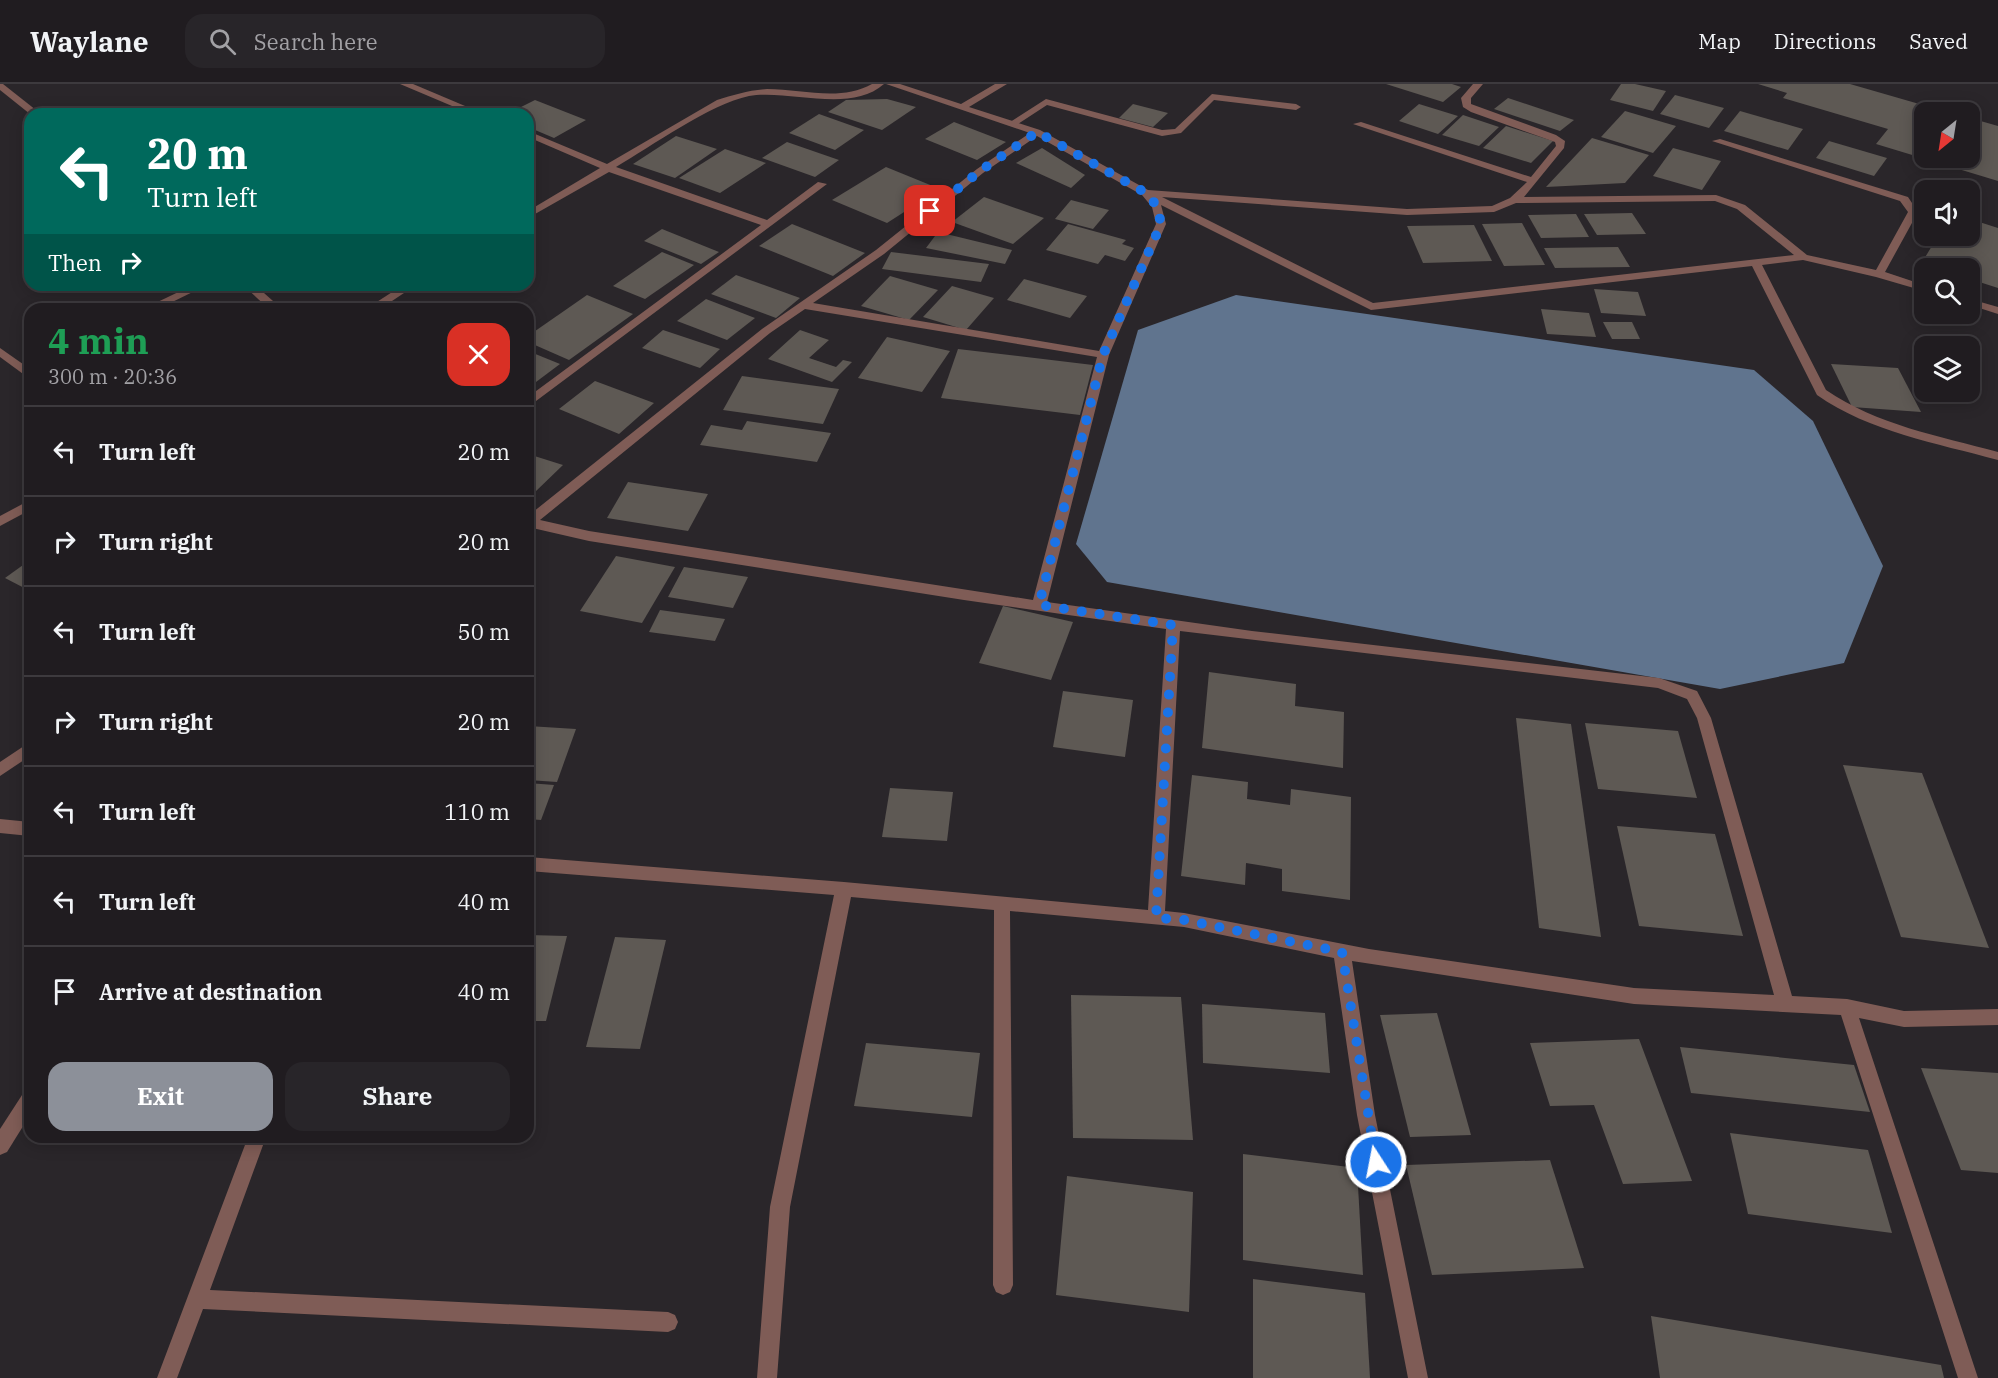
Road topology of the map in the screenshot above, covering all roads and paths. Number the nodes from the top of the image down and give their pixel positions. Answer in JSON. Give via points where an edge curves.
{"nodes":[{"id":1,"x":405,"y":84,"type":"edge"},
{"id":2,"x":879,"y":84,"type":"edge"},
{"id":3,"x":891,"y":84,"type":"edge"},
{"id":4,"x":1002,"y":84,"type":"edge"},
{"id":5,"x":1478,"y":84,"type":"edge"},
{"id":6,"x":0,"y":86,"type":"edge"},
{"id":7,"x":962,"y":107,"type":"junction"},
{"id":8,"x":1296,"y":107,"type":"dead end"},
{"id":9,"x":28,"y":108,"type":"edge"},
{"id":10,"x":464,"y":108,"type":"edge"},
{"id":11,"x":1012,"y":124,"type":"junction"},
{"id":12,"x":1358,"y":124,"type":"dead end"},
{"id":13,"x":1037,"y":132,"type":"junction"},
{"id":14,"x":534,"y":137,"type":"edge"},
{"id":15,"x":1717,"y":141,"type":"dead end"},
{"id":16,"x":608,"y":168,"type":"junction"},
{"id":17,"x":1533,"y":181,"type":"junction"},
{"id":18,"x":822,"y":184,"type":"dead end"},
{"id":19,"x":1146,"y":193,"type":"junction"},
{"id":20,"x":1514,"y":200,"type":"junction"},
{"id":21,"x":534,"y":211,"type":"edge"},
{"id":22,"x":769,"y":224,"type":"junction"},
{"id":23,"x":1803,"y":257,"type":"junction"},
{"id":24,"x":1755,"y":262,"type":"junction"},
{"id":25,"x":1879,"y":274,"type":"junction"},
{"id":26,"x":1914,"y":285,"type":"edge"},
{"id":27,"x":188,"y":291,"type":"edge"},
{"id":28,"x":256,"y":291,"type":"edge"},
{"id":29,"x":401,"y":291,"type":"edge"},
{"id":30,"x":162,"y":303,"type":"edge"},
{"id":31,"x":269,"y":303,"type":"edge"},
{"id":32,"x":382,"y":303,"type":"edge"},
{"id":33,"x":803,"y":305,"type":"junction"},
{"id":34,"x":1980,"y":305,"type":"edge"},
{"id":35,"x":1998,"y":311,"type":"edge"},
{"id":36,"x":0,"y":351,"type":"edge"},
{"id":37,"x":1103,"y":355,"type":"junction"},
{"id":38,"x":24,"y":363,"type":"edge"},
{"id":39,"x":534,"y":400,"type":"edge"},
{"id":40,"x":1998,"y":456,"type":"edge"},
{"id":41,"x":24,"y":507,"type":"edge"},
{"id":42,"x":534,"y":519,"type":"edge"},
{"id":43,"x":0,"y":521,"type":"edge"},
{"id":44,"x":534,"y":524,"type":"edge"},
{"id":45,"x":1039,"y":605,"type":"junction"},
{"id":46,"x":1173,"y":625,"type":"junction"},
{"id":47,"x":24,"y":752,"type":"edge"},
{"id":48,"x":0,"y":770,"type":"edge"},
{"id":49,"x":0,"y":826,"type":"edge"},
{"id":50,"x":24,"y":828,"type":"edge"},
{"id":51,"x":534,"y":864,"type":"edge"},
{"id":52,"x":844,"y":889,"type":"junction"},
{"id":53,"x":1002,"y":903,"type":"junction"},
{"id":54,"x":1156,"y":918,"type":"junction"},
{"id":55,"x":1342,"y":952,"type":"junction"},
{"id":56,"x":1785,"y":1004,"type":"junction"},
{"id":57,"x":1847,"y":1007,"type":"junction"},
{"id":58,"x":1998,"y":1017,"type":"edge"},
{"id":59,"x":24,"y":1108,"type":"edge"},
{"id":60,"x":255,"y":1143,"type":"edge"},
{"id":61,"x":0,"y":1146,"type":"edge"},
{"id":62,"x":1003,"y":1285,"type":"dead end"},
{"id":63,"x":197,"y":1299,"type":"junction"},
{"id":64,"x":668,"y":1322,"type":"dead end"},
{"id":65,"x":167,"y":1378,"type":"edge"},
{"id":66,"x":766,"y":1378,"type":"edge"},
{"id":67,"x":1418,"y":1378,"type":"edge"},
{"id":68,"x":1968,"y":1378,"type":"edge"}],
"edges":[{"from":1,"to":10,"type":"street"},
{"from":2,"to":16,"type":"street","via":[[864,93],[753,93],[720,102]]},
{"from":3,"to":7,"type":"street"},
{"from":4,"to":7,"type":"street"},
{"from":5,"to":17,"type":"street","via":[[1466,98],[1466,105],[1560,141],[1561,146]]},
{"from":6,"to":9,"type":"street"},
{"from":7,"to":11,"type":"street"},
{"from":8,"to":11,"type":"street","via":[[1212,97],[1178,130],[1162,133],[1046,102]]},
{"from":11,"to":13,"type":"street"},
{"from":12,"to":17,"type":"street"},
{"from":13,"to":19,"type":"street"},
{"from":13,"to":33,"type":"street","via":[[980,171],[880,252]]},
{"from":14,"to":16,"type":"street"},
{"from":15,"to":25,"type":"street","via":[[1904,199],[1913,212]]},
{"from":16,"to":21,"type":"street"},
{"from":16,"to":22,"type":"street"},
{"from":17,"to":20,"type":"street"},
{"from":18,"to":22,"type":"street"},
{"from":19,"to":20,"type":"street","via":[[1407,212],[1494,209]]},
{"from":19,"to":24,"type":"street","via":[[1371,307]]},
{"from":19,"to":37,"type":"street","via":[[1157,206],[1161,224]]},
{"from":20,"to":23,"type":"street","via":[[1716,198],[1741,207]]},
{"from":22,"to":39,"type":"street"},
{"from":23,"to":24,"type":"street"},
{"from":23,"to":25,"type":"street"},
{"from":24,"to":40,"type":"street","via":[[1821,392],[1836,405]]},
{"from":25,"to":26,"type":"street"},
{"from":27,"to":30,"type":"street"},
{"from":28,"to":31,"type":"street"},
{"from":29,"to":32,"type":"street"},
{"from":33,"to":37,"type":"street"},
{"from":33,"to":42,"type":"street"},
{"from":34,"to":35,"type":"street"},
{"from":36,"to":38,"type":"street"},
{"from":37,"to":45,"type":"street"},
{"from":41,"to":43,"type":"street"},
{"from":44,"to":45,"type":"street","via":[[589,536]]},
{"from":45,"to":46,"type":"street"},
{"from":46,"to":54,"type":"street"},
{"from":46,"to":56,"type":"street","via":[[1659,684],[1692,695],[1704,718]]},
{"from":47,"to":48,"type":"street"},
{"from":49,"to":50,"type":"street"},
{"from":51,"to":52,"type":"street"},
{"from":52,"to":53,"type":"street"},
{"from":52,"to":66,"type":"street","via":[[780,1207]]},
{"from":53,"to":54,"type":"street"},
{"from":53,"to":62,"type":"street"},
{"from":54,"to":55,"type":"street","via":[[1184,920]]},
{"from":55,"to":56,"type":"street","via":[[1634,996]]},
{"from":55,"to":67,"type":"street","via":[[1366,1115]]},
{"from":56,"to":57,"type":"street"},
{"from":57,"to":58,"type":"street","via":[[1904,1018]]},
{"from":57,"to":68,"type":"street"},
{"from":59,"to":61,"type":"street"},
{"from":60,"to":63,"type":"street"},
{"from":63,"to":64,"type":"street"},
{"from":63,"to":65,"type":"street"}]}
